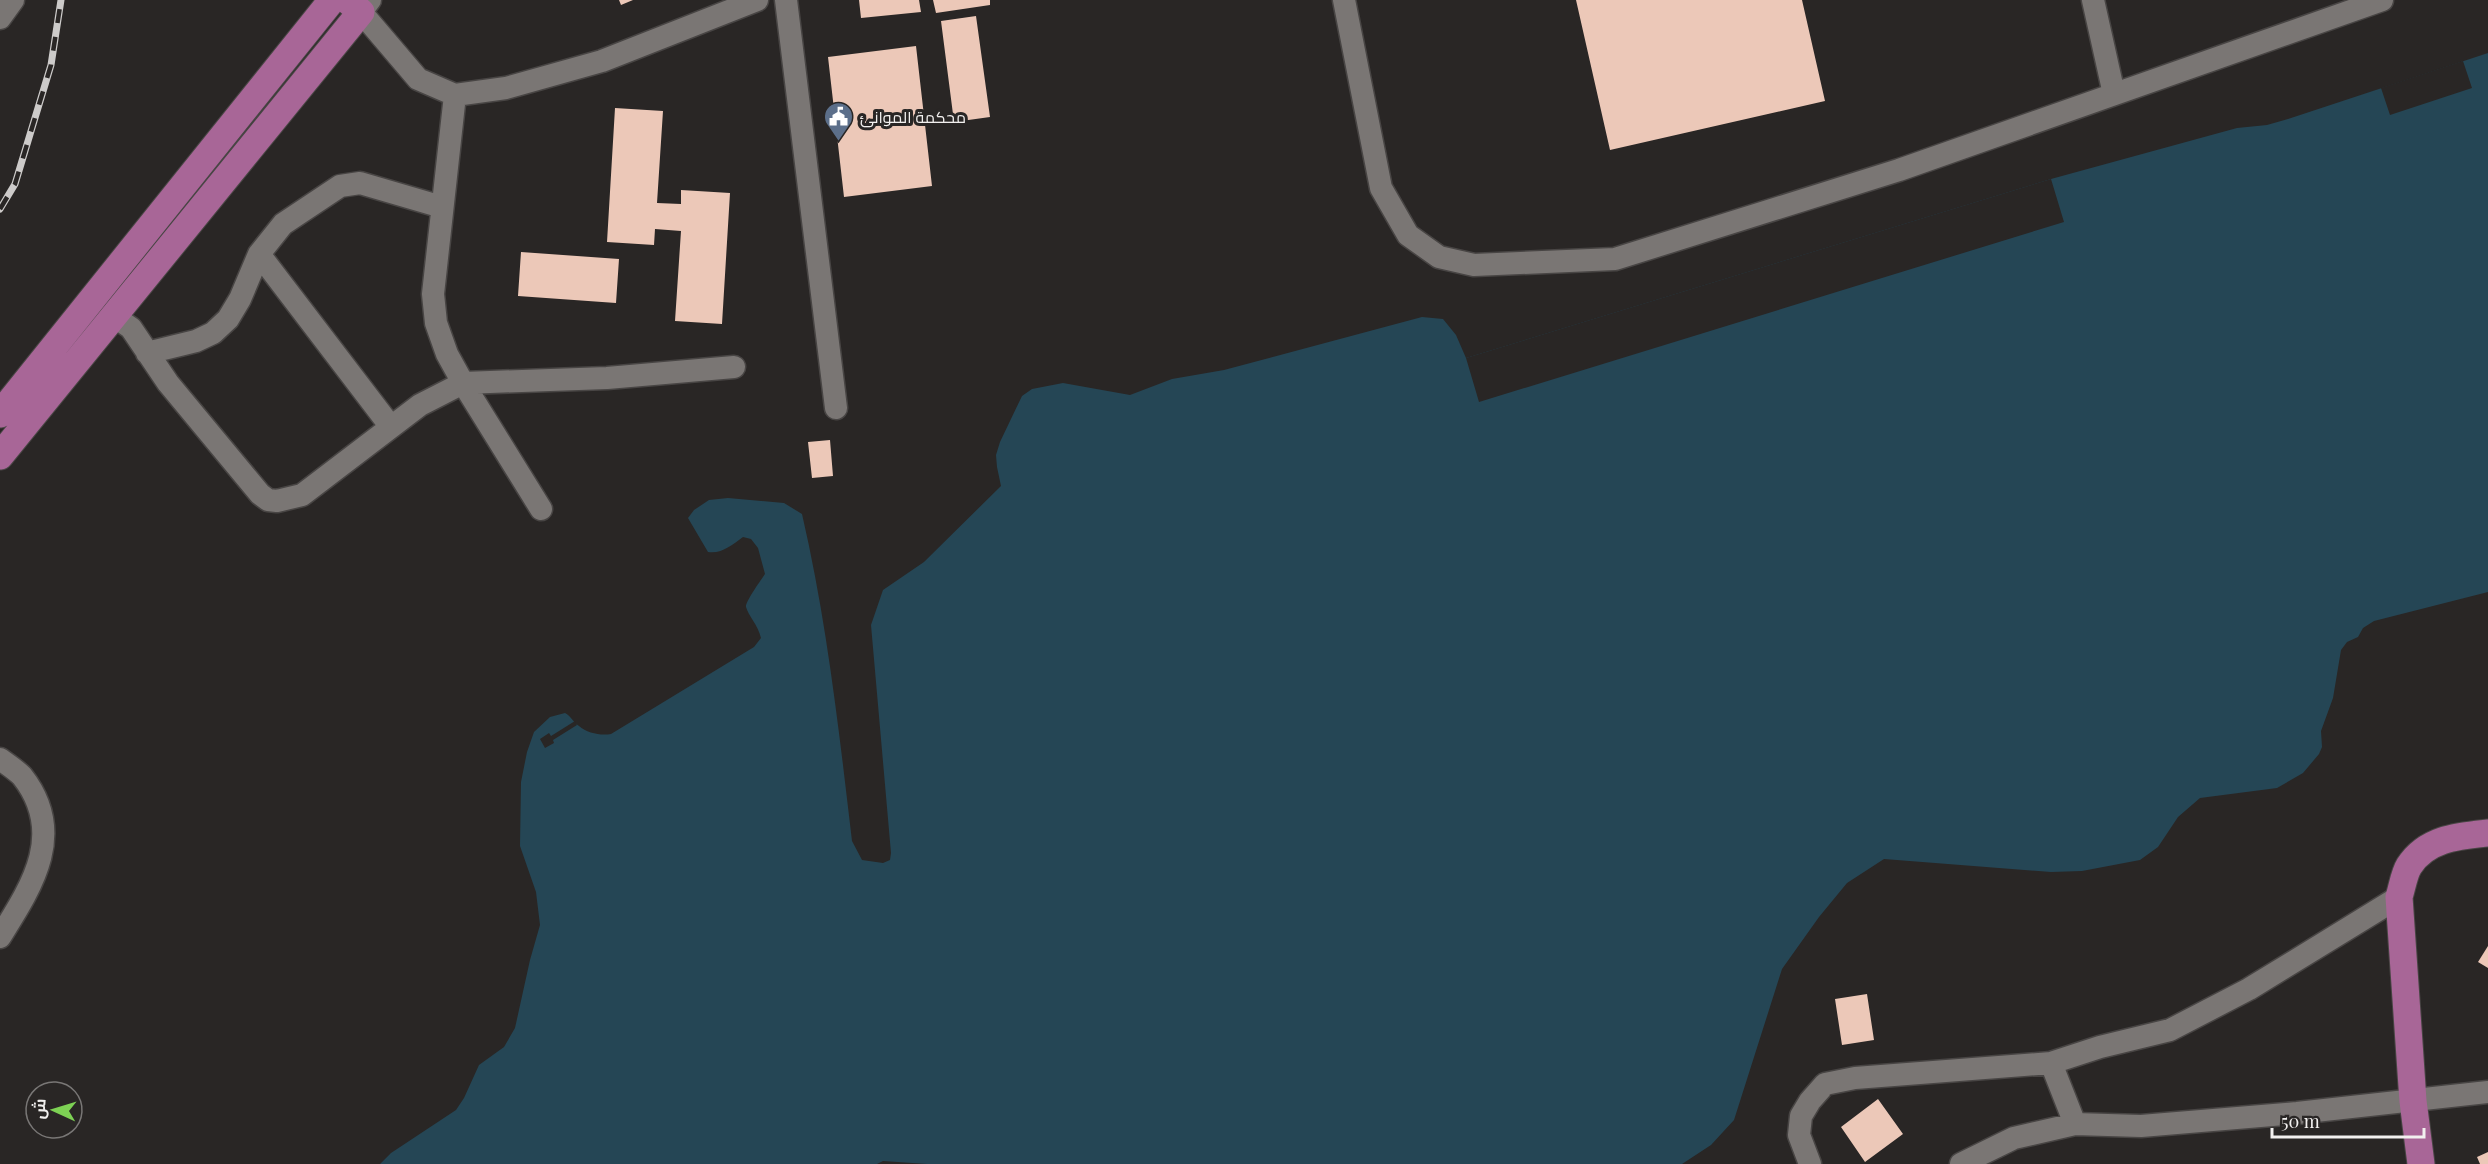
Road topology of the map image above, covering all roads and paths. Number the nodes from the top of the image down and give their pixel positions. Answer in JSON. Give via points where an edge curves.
{"nodes":[{"id":1,"x":13,"y":0,"type":"edge"},
{"id":2,"x":332,"y":0,"type":"edge"},
{"id":3,"x":757,"y":0,"type":"edge"},
{"id":4,"x":786,"y":0,"type":"edge"},
{"id":5,"x":1344,"y":0,"type":"edge"},
{"id":6,"x":2093,"y":0,"type":"edge"},
{"id":7,"x":2382,"y":0,"type":"edge"},
{"id":8,"x":359,"y":4,"type":"edge"},
{"id":9,"x":0,"y":18,"type":"edge"},
{"id":10,"x":2114,"y":94,"type":"junction"},
{"id":11,"x":455,"y":95,"type":"junction"},
{"id":12,"x":442,"y":207,"type":"junction"},
{"id":13,"x":259,"y":254,"type":"junction"},
{"id":14,"x":115,"y":317,"type":"junction"},
{"id":15,"x":147,"y":353,"type":"junction"},
{"id":16,"x":734,"y":367,"type":"dead end"},
{"id":17,"x":463,"y":383,"type":"junction"},
{"id":18,"x":836,"y":408,"type":"dead end"},
{"id":19,"x":0,"y":414,"type":"edge"},
{"id":20,"x":392,"y":427,"type":"junction"},
{"id":21,"x":0,"y":456,"type":"edge"},
{"id":22,"x":541,"y":508,"type":"dead end"},
{"id":23,"x":0,"y":759,"type":"edge"},
{"id":24,"x":2488,"y":833,"type":"edge"},
{"id":25,"x":2399,"y":897,"type":"junction"},
{"id":26,"x":0,"y":938,"type":"edge"},
{"id":27,"x":2051,"y":1063,"type":"junction"},
{"id":28,"x":2488,"y":1092,"type":"edge"},
{"id":29,"x":2413,"y":1101,"type":"junction"},
{"id":30,"x":2075,"y":1124,"type":"junction"},
{"id":31,"x":1810,"y":1164,"type":"edge"},
{"id":32,"x":1961,"y":1164,"type":"edge"},
{"id":33,"x":2421,"y":1164,"type":"edge"}],
"edges":[{"from":1,"to":9,"type":"street"},
{"from":2,"to":19,"type":"main road"},
{"from":3,"to":11,"type":"street","via":[[603,61],[507,88]]},
{"from":4,"to":18,"type":"street"},
{"from":5,"to":10,"type":"street","via":[[1381,188],[1408,236],[1439,257],[1474,265],[1615,259],[1899,170]]},
{"from":6,"to":10,"type":"street"},
{"from":7,"to":10,"type":"street"},
{"from":8,"to":11,"type":"street","via":[[418,79]]},
{"from":8,"to":14,"type":"main road"},
{"from":11,"to":12,"type":"street"},
{"from":12,"to":13,"type":"street","via":[[360,183],[340,186],[283,224]]},
{"from":12,"to":17,"type":"street","via":[[433,294],[436,323]]},
{"from":13,"to":15,"type":"street","via":[[240,299],[228,319],[213,333]]},
{"from":13,"to":20,"type":"street"},
{"from":14,"to":15,"type":"street","via":[[130,328]]},
{"from":14,"to":21,"type":"main road"},
{"from":15,"to":20,"type":"street","via":[[268,500],[302,495]]},
{"from":16,"to":17,"type":"street","via":[[607,378]]},
{"from":17,"to":20,"type":"street","via":[[420,405]]},
{"from":17,"to":22,"type":"street"},
{"from":23,"to":26,"type":"street","via":[[21,776],[40,810],[44,849],[30,886]]},
{"from":24,"to":25,"type":"main road","via":[[2450,837],[2426,848],[2408,867]]},
{"from":25,"to":27,"type":"street","via":[[2249,989],[2170,1030]]},
{"from":25,"to":29,"type":"main road"},
{"from":27,"to":30,"type":"street"},
{"from":27,"to":31,"type":"street","via":[[1866,1077],[1825,1084],[1801,1116],[1799,1135]]},
{"from":28,"to":29,"type":"street"},
{"from":29,"to":30,"type":"street","via":[[2140,1126]]},
{"from":29,"to":33,"type":"main road"},
{"from":30,"to":32,"type":"street","via":[[2014,1138]]}]}
